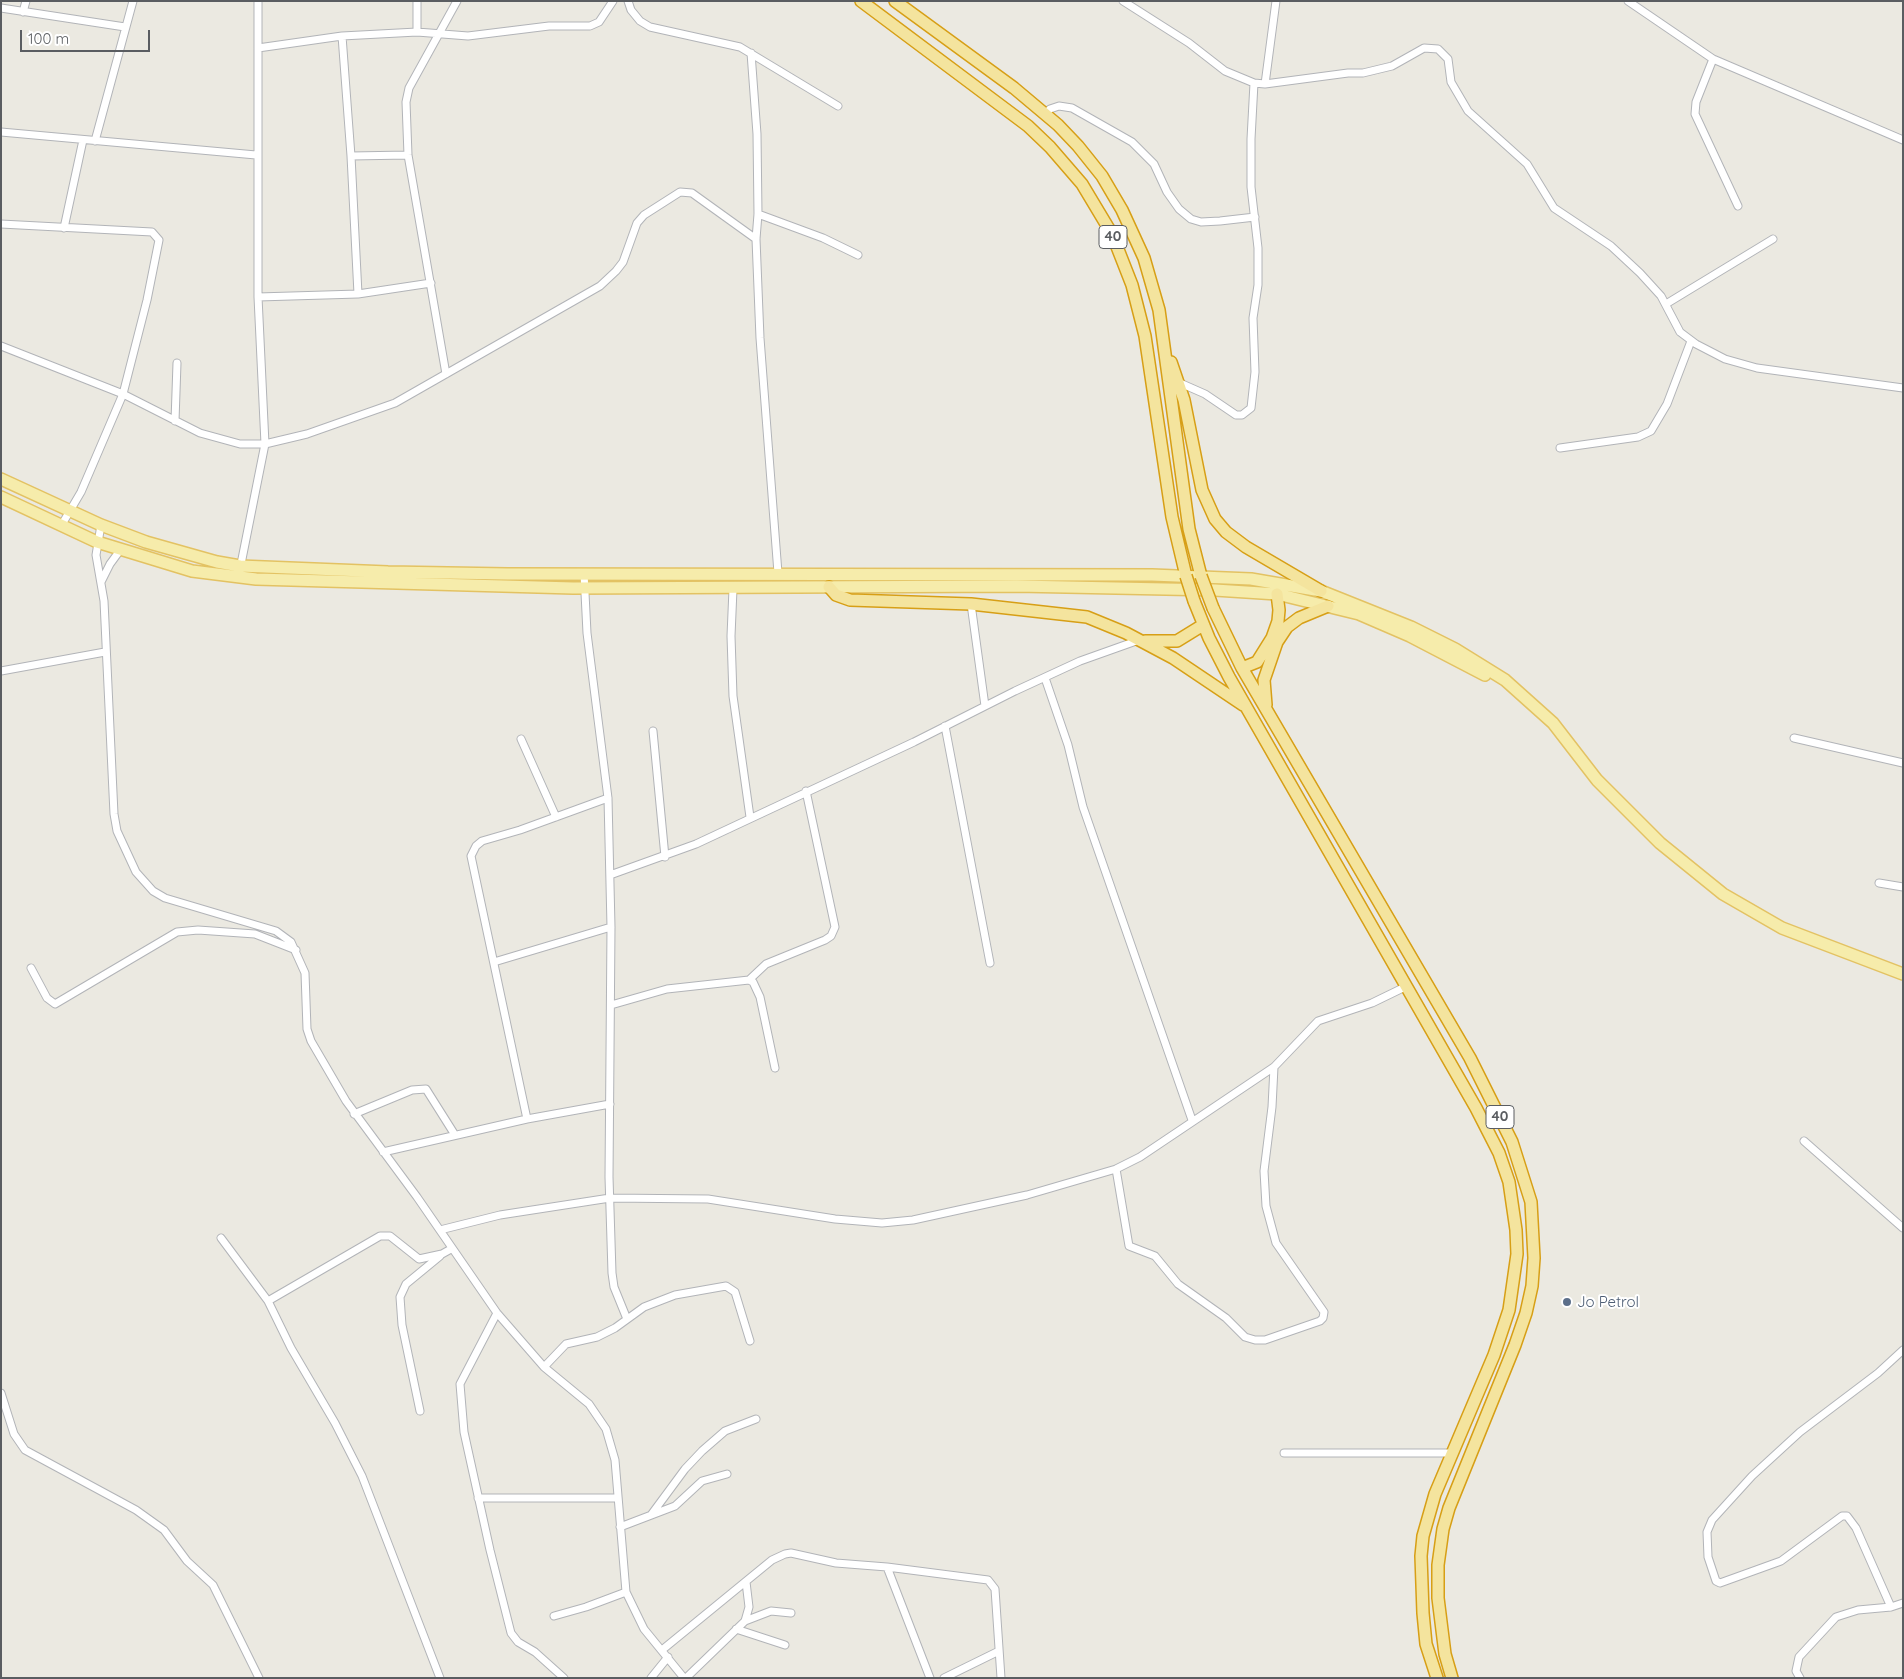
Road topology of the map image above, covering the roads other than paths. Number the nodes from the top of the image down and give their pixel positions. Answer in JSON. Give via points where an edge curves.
{"nodes":[{"id":1,"x":26,"y":1,"type":"edge"},
{"id":2,"x":133,"y":1,"type":"edge"},
{"id":3,"x":258,"y":1,"type":"edge"},
{"id":4,"x":417,"y":1,"type":"edge"},
{"id":5,"x":457,"y":1,"type":"edge"},
{"id":6,"x":613,"y":1,"type":"edge"},
{"id":7,"x":628,"y":1,"type":"edge"},
{"id":8,"x":861,"y":1,"type":"edge"},
{"id":9,"x":895,"y":1,"type":"edge"},
{"id":10,"x":1123,"y":1,"type":"edge"},
{"id":11,"x":1276,"y":1,"type":"edge"},
{"id":12,"x":1628,"y":1,"type":"edge"},
{"id":13,"x":1,"y":8,"type":"edge"},
{"id":14,"x":24,"y":12,"type":"junction"},
{"id":15,"x":125,"y":27,"type":"junction"},
{"id":16,"x":418,"y":32,"type":"junction"},
{"id":17,"x":439,"y":34,"type":"junction"},
{"id":18,"x":342,"y":36,"type":"junction"},
{"id":19,"x":957,"y":45,"type":"junction"},
{"id":20,"x":258,"y":48,"type":"junction"},
{"id":21,"x":751,"y":53,"type":"junction"},
{"id":22,"x":1713,"y":59,"type":"junction"},
{"id":23,"x":946,"y":63,"type":"junction"},
{"id":24,"x":1254,"y":84,"type":"junction"},
{"id":25,"x":1265,"y":84,"type":"junction"},
{"id":26,"x":838,"y":106,"type":"dead end"},
{"id":27,"x":1045,"y":114,"type":"junction"},
{"id":28,"x":1,"y":132,"type":"edge"},
{"id":29,"x":83,"y":140,"type":"junction"},
{"id":30,"x":1903,"y":140,"type":"edge"},
{"id":31,"x":95,"y":141,"type":"junction"},
{"id":32,"x":256,"y":155,"type":"junction"},
{"id":33,"x":408,"y":155,"type":"junction"},
{"id":34,"x":352,"y":156,"type":"junction"},
{"id":35,"x":1738,"y":206,"type":"dead end"},
{"id":36,"x":758,"y":214,"type":"junction"},
{"id":37,"x":1254,"y":217,"type":"junction"},
{"id":38,"x":1,"y":224,"type":"edge"},
{"id":39,"x":64,"y":228,"type":"junction"},
{"id":40,"x":756,"y":238,"type":"junction"},
{"id":41,"x":1773,"y":239,"type":"dead end"},
{"id":42,"x":858,"y":255,"type":"dead end"},
{"id":43,"x":431,"y":283,"type":"junction"},
{"id":44,"x":358,"y":294,"type":"junction"},
{"id":45,"x":258,"y":297,"type":"junction"},
{"id":46,"x":1666,"y":304,"type":"junction"},
{"id":47,"x":1691,"y":341,"type":"junction"},
{"id":48,"x":1,"y":346,"type":"edge"},
{"id":49,"x":1165,"y":347,"type":"junction"},
{"id":50,"x":177,"y":364,"type":"dead end"},
{"id":51,"x":446,"y":374,"type":"junction"},
{"id":52,"x":1180,"y":383,"type":"junction"},
{"id":53,"x":1903,"y":388,"type":"edge"},
{"id":54,"x":123,"y":394,"type":"junction"},
{"id":55,"x":175,"y":421,"type":"junction"},
{"id":56,"x":265,"y":444,"type":"junction"},
{"id":57,"x":1560,"y":448,"type":"dead end"},
{"id":58,"x":1,"y":480,"type":"edge"},
{"id":59,"x":1,"y":497,"type":"edge"},
{"id":60,"x":69,"y":511,"type":"junction"},
{"id":61,"x":101,"y":525,"type":"junction"},
{"id":62,"x":61,"y":526,"type":"junction"},
{"id":63,"x":97,"y":542,"type":"junction"},
{"id":64,"x":122,"y":549,"type":"junction"},
{"id":65,"x":239,"y":571,"type":"junction"},
{"id":66,"x":584,"y":573,"type":"junction"},
{"id":67,"x":778,"y":573,"type":"junction"},
{"id":68,"x":829,"y":581,"type":"junction"},
{"id":69,"x":101,"y":582,"type":"junction"},
{"id":70,"x":585,"y":588,"type":"junction"},
{"id":71,"x":733,"y":589,"type":"junction"},
{"id":72,"x":1321,"y":591,"type":"junction"},
{"id":73,"x":1277,"y":594,"type":"junction"},
{"id":74,"x":970,"y":604,"type":"junction"},
{"id":75,"x":1328,"y":606,"type":"junction"},
{"id":76,"x":1203,"y":625,"type":"junction"},
{"id":77,"x":1139,"y":640,"type":"junction"},
{"id":78,"x":105,"y":652,"type":"junction"},
{"id":79,"x":1453,"y":652,"type":"junction"},
{"id":80,"x":1242,"y":668,"type":"junction"},
{"id":81,"x":1,"y":671,"type":"edge"},
{"id":82,"x":1045,"y":678,"type":"junction"},
{"id":83,"x":985,"y":706,"type":"junction"},
{"id":84,"x":1246,"y":708,"type":"junction"},
{"id":85,"x":1266,"y":709,"type":"junction"},
{"id":86,"x":946,"y":726,"type":"junction"},
{"id":87,"x":653,"y":731,"type":"dead end"},
{"id":88,"x":1794,"y":738,"type":"dead end"},
{"id":89,"x":521,"y":740,"type":"dead end"},
{"id":90,"x":1903,"y":763,"type":"edge"},
{"id":91,"x":806,"y":791,"type":"junction"},
{"id":92,"x":608,"y":798,"type":"junction"},
{"id":93,"x":556,"y":817,"type":"junction"},
{"id":94,"x":750,"y":818,"type":"junction"},
{"id":95,"x":665,"y":857,"type":"junction"},
{"id":96,"x":610,"y":874,"type":"junction"},
{"id":97,"x":1879,"y":883,"type":"dead end"},
{"id":98,"x":1903,"y":887,"type":"edge"},
{"id":99,"x":611,"y":927,"type":"junction"},
{"id":100,"x":296,"y":951,"type":"junction"},
{"id":101,"x":494,"y":962,"type":"junction"},
{"id":102,"x":990,"y":962,"type":"dead end"},
{"id":103,"x":31,"y":968,"type":"dead end"},
{"id":104,"x":1903,"y":974,"type":"edge"},
{"id":105,"x":749,"y":980,"type":"junction"},
{"id":106,"x":1405,"y":987,"type":"junction"},
{"id":107,"x":611,"y":1005,"type":"junction"},
{"id":108,"x":1470,"y":1058,"type":"junction"},
{"id":109,"x":1452,"y":1066,"type":"junction"},
{"id":110,"x":1274,"y":1067,"type":"junction"},
{"id":111,"x":776,"y":1068,"type":"dead end"},
{"id":112,"x":610,"y":1104,"type":"junction"},
{"id":113,"x":354,"y":1114,"type":"junction"},
{"id":114,"x":527,"y":1119,"type":"junction"},
{"id":115,"x":1192,"y":1120,"type":"junction"},
{"id":116,"x":455,"y":1135,"type":"junction"},
{"id":117,"x":1804,"y":1141,"type":"dead end"},
{"id":118,"x":383,"y":1152,"type":"junction"},
{"id":119,"x":1116,"y":1169,"type":"junction"},
{"id":120,"x":610,"y":1198,"type":"junction"},
{"id":121,"x":1903,"y":1228,"type":"edge"},
{"id":122,"x":440,"y":1230,"type":"junction"},
{"id":123,"x":221,"y":1238,"type":"dead end"},
{"id":124,"x":452,"y":1249,"type":"junction"},
{"id":125,"x":442,"y":1254,"type":"junction"},
{"id":126,"x":268,"y":1301,"type":"junction"},
{"id":127,"x":497,"y":1313,"type":"junction"},
{"id":128,"x":627,"y":1319,"type":"junction"},
{"id":129,"x":750,"y":1341,"type":"dead end"},
{"id":130,"x":1903,"y":1350,"type":"edge"},
{"id":131,"x":544,"y":1367,"type":"junction"},
{"id":132,"x":1,"y":1393,"type":"edge"},
{"id":133,"x":420,"y":1411,"type":"dead end"},
{"id":134,"x":756,"y":1419,"type":"dead end"},
{"id":135,"x":1284,"y":1453,"type":"dead end"},
{"id":136,"x":1451,"y":1453,"type":"junction"},
{"id":137,"x":727,"y":1474,"type":"dead end"},
{"id":138,"x":478,"y":1498,"type":"junction"},
{"id":139,"x":617,"y":1498,"type":"junction"},
{"id":140,"x":651,"y":1515,"type":"junction"},
{"id":141,"x":620,"y":1527,"type":"junction"},
{"id":142,"x":887,"y":1567,"type":"junction"},
{"id":143,"x":746,"y":1582,"type":"junction"},
{"id":144,"x":626,"y":1592,"type":"junction"},
{"id":145,"x":1903,"y":1603,"type":"edge"},
{"id":146,"x":1891,"y":1607,"type":"junction"},
{"id":147,"x":791,"y":1613,"type":"dead end"},
{"id":148,"x":554,"y":1616,"type":"dead end"},
{"id":149,"x":745,"y":1621,"type":"junction"},
{"id":150,"x":736,"y":1629,"type":"junction"},
{"id":151,"x":785,"y":1644,"type":"dead end"},
{"id":152,"x":662,"y":1650,"type":"junction"},
{"id":153,"x":999,"y":1651,"type":"junction"},
{"id":154,"x":668,"y":1657,"type":"junction"},
{"id":155,"x":259,"y":1678,"type":"edge"},
{"id":156,"x":440,"y":1678,"type":"edge"},
{"id":157,"x":564,"y":1678,"type":"edge"},
{"id":158,"x":651,"y":1678,"type":"edge"},
{"id":159,"x":685,"y":1678,"type":"edge"},
{"id":160,"x":930,"y":1678,"type":"edge"},
{"id":161,"x":944,"y":1678,"type":"edge"},
{"id":162,"x":1001,"y":1678,"type":"edge"},
{"id":163,"x":1437,"y":1678,"type":"edge"},
{"id":164,"x":1452,"y":1678,"type":"edge"},
{"id":165,"x":1800,"y":1678,"type":"edge"}],
"edges":[{"from":1,"to":14,"type":"street"},
{"from":2,"to":15,"type":"street"},
{"from":3,"to":20,"type":"street"},
{"from":4,"to":16,"type":"street"},
{"from":5,"to":17,"type":"street"},
{"from":6,"to":17,"type":"street","via":[[599,22],[590,26],[549,26],[468,36]]},
{"from":7,"to":21,"type":"street","via":[[640,21],[650,27],[721,41]]},
{"from":8,"to":23,"type":"highway","number":"40"},
{"from":9,"to":19,"type":"highway","number":"40"},
{"from":10,"to":24,"type":"street","via":[[1189,43],[1225,71]]},
{"from":11,"to":25,"type":"street"},
{"from":12,"to":22,"type":"street"},
{"from":13,"to":14,"type":"street"},
{"from":14,"to":15,"type":"street"},
{"from":15,"to":31,"type":"street"},
{"from":16,"to":17,"type":"street"},
{"from":16,"to":18,"type":"street"},
{"from":17,"to":33,"type":"street","via":[[409,88],[406,102]]},
{"from":18,"to":20,"type":"street"},
{"from":18,"to":34,"type":"street"},
{"from":19,"to":23,"type":"highway"},
{"from":19,"to":27,"type":"highway","number":"40"},
{"from":20,"to":32,"type":"street"},
{"from":21,"to":26,"type":"street"},
{"from":21,"to":36,"type":"street"},
{"from":22,"to":30,"type":"street"},
{"from":22,"to":35,"type":"street","via":[[1696,102],[1695,114]]},
{"from":23,"to":76,"type":"highway","number":"40","bridge":true,"via":[[1050,146],[1082,184],[1112,234],[1132,285],[1145,336],[1172,517],[1186,576]]},
{"from":24,"to":25,"type":"street"},
{"from":24,"to":37,"type":"street","via":[[1251,187]]},
{"from":25,"to":46,"type":"street","via":[[1363,73],[1392,66],[1424,48],[1438,49],[1448,59],[1451,82],[1461,102],[1527,164],[1554,208],[1611,246]]},
{"from":27,"to":37,"type":"street","via":[[1060,106],[1072,108],[1132,142],[1154,164],[1179,209],[1191,218],[1200,222]]},
{"from":27,"to":49,"type":"highway","number":"40","via":[[1078,146],[1102,176],[1122,210],[1144,258]]},
{"from":28,"to":29,"type":"street"},
{"from":29,"to":31,"type":"street"},
{"from":29,"to":39,"type":"street"},
{"from":31,"to":32,"type":"street"},
{"from":32,"to":45,"type":"street"},
{"from":33,"to":34,"type":"street"},
{"from":33,"to":43,"type":"street"},
{"from":34,"to":44,"type":"street"},
{"from":36,"to":40,"type":"street"},
{"from":36,"to":42,"type":"street"},
{"from":37,"to":52,"type":"street","via":[[1258,285],[1253,318],[1255,372],[1251,408],[1242,415],[1236,415],[1205,394]]},
{"from":38,"to":39,"type":"street"},
{"from":39,"to":54,"type":"street","via":[[152,232],[158,240],[147,300]]},
{"from":40,"to":51,"type":"street","via":[[692,193],[680,192],[637,223],[624,262],[600,286]]},
{"from":40,"to":67,"type":"street"},
{"from":41,"to":46,"type":"street"},
{"from":43,"to":44,"type":"street"},
{"from":43,"to":51,"type":"street"},
{"from":44,"to":45,"type":"street"},
{"from":45,"to":56,"type":"street"},
{"from":46,"to":47,"type":"street","via":[[1677,328]]},
{"from":47,"to":53,"type":"street","via":[[1725,359],[1757,368]]},
{"from":47,"to":57,"type":"street","via":[[1667,404],[1652,431],[1638,437]]},
{"from":48,"to":54,"type":"street"},
{"from":49,"to":52,"type":"highway"},
{"from":49,"to":80,"type":"highway","number":"40","bridge":true,"via":[[1189,529],[1213,608]]},
{"from":50,"to":55,"type":"street"},
{"from":51,"to":56,"type":"street","via":[[371,413]]},
{"from":52,"to":72,"type":"highway","via":[[1202,490],[1215,519],[1246,547]]},
{"from":54,"to":55,"type":"street"},
{"from":54,"to":60,"type":"street","via":[[81,492]]},
{"from":55,"to":56,"type":"street","via":[[200,434],[222,440]]},
{"from":56,"to":65,"type":"street"},
{"from":58,"to":60,"type":"main road"},
{"from":59,"to":62,"type":"main road"},
{"from":60,"to":61,"type":"main road"},
{"from":60,"to":62,"type":"street"},
{"from":61,"to":63,"type":"street"},
{"from":61,"to":65,"type":"main road"},
{"from":62,"to":63,"type":"main road"},
{"from":63,"to":64,"type":"main road"},
{"from":63,"to":69,"type":"street"},
{"from":64,"to":65,"type":"main road","via":[[192,570]]},
{"from":64,"to":69,"type":"street"},
{"from":65,"to":66,"type":"main road"},
{"from":65,"to":70,"type":"main road","via":[[398,584]]},
{"from":66,"to":67,"type":"main road"},
{"from":66,"to":70,"type":"street"},
{"from":67,"to":68,"type":"main road"},
{"from":68,"to":71,"type":"main road"},
{"from":68,"to":72,"type":"main road","via":[[1152,575],[1251,579]]},
{"from":68,"to":73,"type":"main road"},
{"from":68,"to":74,"type":"highway","via":[[836,594],[850,600]]},
{"from":69,"to":78,"type":"street"},
{"from":70,"to":71,"type":"main road"},
{"from":70,"to":92,"type":"street"},
{"from":71,"to":94,"type":"street","via":[[732,681],[738,746]]},
{"from":72,"to":79,"type":"main road","via":[[1389,616]]},
{"from":73,"to":75,"type":"main road"},
{"from":73,"to":80,"type":"highway","via":[[1278,621],[1272,638],[1257,662]]},
{"from":74,"to":77,"type":"highway","via":[[1087,618]]},
{"from":74,"to":83,"type":"street"},
{"from":75,"to":79,"type":"main road","via":[[1359,614]]},
{"from":75,"to":85,"type":"highway","via":[[1299,618],[1287,627],[1277,642],[1264,680]]},
{"from":76,"to":77,"type":"highway","via":[[1177,641]]},
{"from":76,"to":84,"type":"highway","number":"40"},
{"from":77,"to":82,"type":"street","via":[[1080,661]]},
{"from":77,"to":84,"type":"highway","via":[[1173,658]]},
{"from":78,"to":81,"type":"street"},
{"from":78,"to":100,"type":"street","via":[[114,819],[136,872],[148,887],[165,898],[276,931],[291,942]]},
{"from":79,"to":104,"type":"main road","via":[[1520,691],[1553,723],[1597,780],[1660,843],[1724,894],[1782,928]]},
{"from":80,"to":85,"type":"highway","number":"40"},
{"from":82,"to":83,"type":"street"},
{"from":82,"to":115,"type":"street","via":[[1073,761],[1084,807]]},
{"from":83,"to":86,"type":"street"},
{"from":84,"to":106,"type":"highway","number":"40"},
{"from":85,"to":108,"type":"highway","number":"40"},
{"from":86,"to":91,"type":"street"},
{"from":86,"to":102,"type":"street"},
{"from":87,"to":95,"type":"street"},
{"from":88,"to":90,"type":"street"},
{"from":89,"to":93,"type":"street"},
{"from":91,"to":94,"type":"street"},
{"from":91,"to":105,"type":"street","via":[[835,927],[830,936],[819,944],[773,960]]},
{"from":92,"to":93,"type":"street"},
{"from":92,"to":96,"type":"street"},
{"from":93,"to":101,"type":"street","via":[[482,841],[473,851],[473,872]]},
{"from":94,"to":95,"type":"street"},
{"from":95,"to":96,"type":"street"},
{"from":96,"to":99,"type":"street"},
{"from":97,"to":98,"type":"street"},
{"from":99,"to":101,"type":"street"},
{"from":99,"to":107,"type":"street"},
{"from":100,"to":103,"type":"street","via":[[255,934],[198,930],[177,932],[55,1004],[47,998]]},
{"from":100,"to":113,"type":"street","via":[[304,973],[307,1030]]},
{"from":101,"to":114,"type":"street"},
{"from":105,"to":107,"type":"street","via":[[667,989]]},
{"from":105,"to":111,"type":"street","via":[[760,997]]},
{"from":106,"to":109,"type":"highway","number":"40"},
{"from":106,"to":110,"type":"street","via":[[1372,1003],[1318,1021]]},
{"from":107,"to":112,"type":"street"},
{"from":108,"to":109,"type":"highway"},
{"from":108,"to":164,"type":"highway","number":"40","via":[[1512,1142],[1523,1172],[1531,1202],[1534,1258],[1532,1286],[1516,1345],[1443,1529],[1438,1598],[1445,1654]]},
{"from":109,"to":136,"type":"highway","number":"40","via":[[1499,1153],[1509,1182],[1517,1254],[1512,1295],[1503,1329]]},
{"from":110,"to":115,"type":"street"},
{"from":110,"to":119,"type":"street","via":[[1264,1171],[1266,1206],[1276,1243],[1324,1312],[1320,1321],[1266,1340],[1246,1337],[1226,1318],[1178,1284],[1156,1256],[1129,1246]]},
{"from":112,"to":114,"type":"street"},
{"from":112,"to":120,"type":"street"},
{"from":113,"to":116,"type":"street","via":[[412,1090],[426,1089]]},
{"from":113,"to":118,"type":"street"},
{"from":114,"to":116,"type":"street"},
{"from":115,"to":119,"type":"street","via":[[1149,1151]]},
{"from":116,"to":118,"type":"street"},
{"from":117,"to":121,"type":"street"},
{"from":118,"to":122,"type":"street"},
{"from":119,"to":120,"type":"street","via":[[1027,1195],[913,1220],[888,1222],[835,1219],[708,1198]]},
{"from":120,"to":122,"type":"street","via":[[500,1214]]},
{"from":120,"to":128,"type":"street","via":[[612,1272]]},
{"from":122,"to":124,"type":"street"},
{"from":123,"to":126,"type":"street"},
{"from":124,"to":125,"type":"street"},
{"from":124,"to":127,"type":"street"},
{"from":125,"to":126,"type":"street","via":[[419,1259],[390,1236],[380,1236]]},
{"from":125,"to":133,"type":"street","via":[[406,1284],[400,1297],[402,1326]]},
{"from":126,"to":156,"type":"street","via":[[362,1476]]},
{"from":127,"to":131,"type":"street"},
{"from":127,"to":138,"type":"street","via":[[462,1377],[459,1389]]},
{"from":128,"to":129,"type":"street","via":[[644,1307],[675,1295],[726,1286],[734,1292]]},
{"from":128,"to":131,"type":"street","via":[[597,1337],[566,1344]]},
{"from":130,"to":146,"type":"street","via":[[1800,1432],[1752,1476],[1712,1520],[1707,1532],[1708,1558],[1716,1581],[1720,1583],[1781,1561],[1842,1516],[1847,1516],[1856,1528]]},
{"from":131,"to":139,"type":"street","via":[[589,1404],[606,1429],[613,1447]]},
{"from":132,"to":155,"type":"street","via":[[14,1434],[25,1450],[136,1510],[164,1530],[187,1561],[213,1585]]},
{"from":134,"to":140,"type":"street","via":[[725,1431],[702,1451]]},
{"from":135,"to":136,"type":"street"},
{"from":136,"to":163,"type":"highway","number":"40","via":[[1428,1514],[1422,1556],[1426,1644]]},
{"from":137,"to":140,"type":"street","via":[[702,1481],[675,1506]]},
{"from":138,"to":139,"type":"street"},
{"from":138,"to":157,"type":"street","via":[[511,1634]]},
{"from":139,"to":141,"type":"street"},
{"from":140,"to":141,"type":"street"},
{"from":141,"to":144,"type":"street"},
{"from":142,"to":143,"type":"street","via":[[785,1554],[772,1560]]},
{"from":142,"to":153,"type":"street","via":[[991,1582],[995,1589]]},
{"from":142,"to":160,"type":"street"},
{"from":143,"to":149,"type":"street","via":[[749,1607]]},
{"from":143,"to":152,"type":"street"},
{"from":144,"to":148,"type":"street"},
{"from":144,"to":152,"type":"street","via":[[636,1618]]},
{"from":145,"to":146,"type":"street"},
{"from":146,"to":165,"type":"street","via":[[1847,1612],[1831,1622],[1799,1657],[1796,1671]]},
{"from":147,"to":149,"type":"street","via":[[771,1611]]},
{"from":149,"to":150,"type":"street"},
{"from":150,"to":151,"type":"street"},
{"from":150,"to":159,"type":"street"},
{"from":152,"to":154,"type":"street"},
{"from":153,"to":161,"type":"street"},
{"from":153,"to":162,"type":"street"},
{"from":154,"to":158,"type":"street"},
{"from":154,"to":159,"type":"street"}]}
